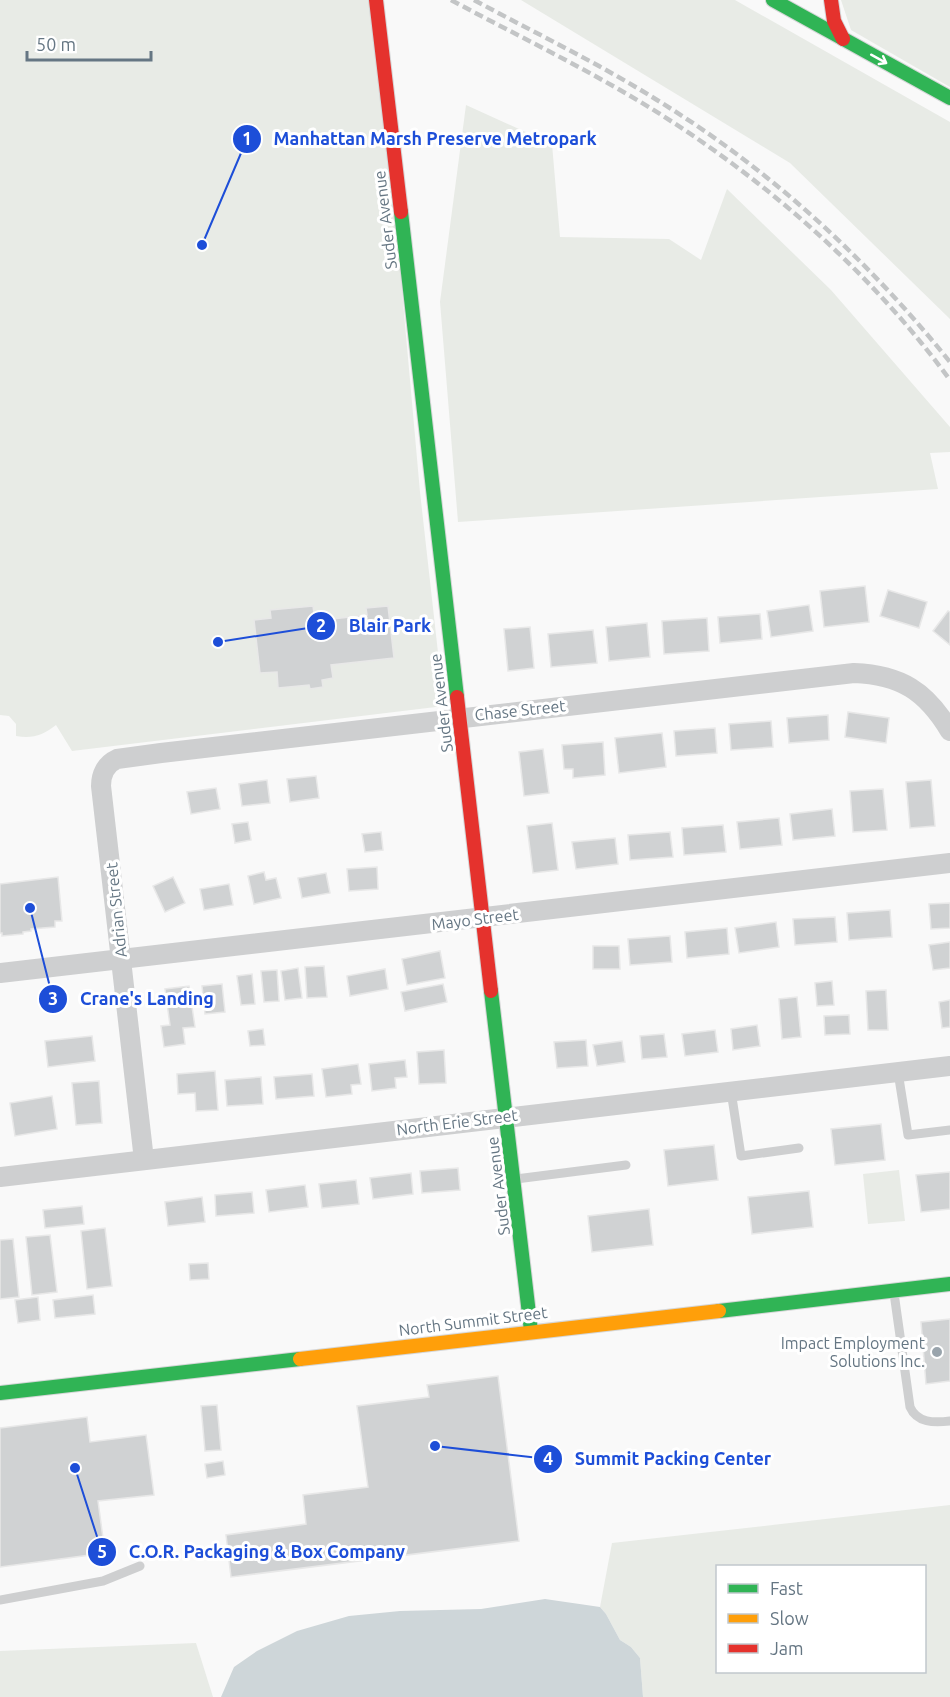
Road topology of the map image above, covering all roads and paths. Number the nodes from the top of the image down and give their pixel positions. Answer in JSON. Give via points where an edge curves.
{"nodes":[{"id":1,"x":376,"y":0,"type":"edge"},
{"id":2,"x":773,"y":0,"type":"edge"},
{"id":3,"x":831,"y":0,"type":"edge"},
{"id":4,"x":843,"y":39,"type":"junction"},
{"id":5,"x":950,"y":98,"type":"edge"},
{"id":6,"x":460,"y":717,"type":"junction"},
{"id":7,"x":950,"y":731,"type":"edge"},
{"id":8,"x":106,"y":768,"type":"joint"},
{"id":9,"x":950,"y":863,"type":"edge"},
{"id":10,"x":483,"y":918,"type":"junction"},
{"id":11,"x":121,"y":959,"type":"junction"},
{"id":12,"x":0,"y":973,"type":"edge"},
{"id":13,"x":950,"y":1066,"type":"edge"},
{"id":14,"x":898,"y":1072,"type":"junction"},
{"id":15,"x":731,"y":1091,"type":"junction"},
{"id":16,"x":506,"y":1116,"type":"junction"},
{"id":17,"x":950,"y":1130,"type":"edge"},
{"id":18,"x":799,"y":1148,"type":"dead end"},
{"id":19,"x":144,"y":1160,"type":"junction"},
{"id":20,"x":626,"y":1165,"type":"dead end"},
{"id":21,"x":0,"y":1177,"type":"edge"},
{"id":22,"x":513,"y":1179,"type":"junction"},
{"id":23,"x":950,"y":1284,"type":"edge"},
{"id":24,"x":894,"y":1290,"type":"junction"},
{"id":25,"x":531,"y":1331,"type":"junction"},
{"id":26,"x":0,"y":1393,"type":"edge"},
{"id":27,"x":950,"y":1421,"type":"edge"},
{"id":28,"x":140,"y":1566,"type":"dead end"},
{"id":29,"x":0,"y":1600,"type":"edge"}],
"edges":[{"from":1,"to":6,"type":"street","name":"Suder Avenue"},
{"from":2,"to":4,"type":"street"},
{"from":3,"to":4,"type":"street","via":[[833,24]]},
{"from":4,"to":5,"type":"street","one_way":true},
{"from":6,"to":7,"type":"street","name":"Chase Street","via":[[854,673],[901,681],[931,704]]},
{"from":6,"to":8,"type":"street","name":"Chase Street","via":[[117,759]]},
{"from":6,"to":10,"type":"street","name":"Suder Avenue"},
{"from":8,"to":11,"type":"street","name":"Adrian Street","via":[[101,786]]},
{"from":9,"to":10,"type":"street","name":"Mayo Street"},
{"from":10,"to":11,"type":"street","name":"Mayo Street"},
{"from":10,"to":16,"type":"street","name":"Suder Avenue"},
{"from":11,"to":12,"type":"street","name":"Mayo Street"},
{"from":11,"to":19,"type":"street","name":"Adrian Street"},
{"from":13,"to":14,"type":"street","name":"North Erie Street"},
{"from":14,"to":15,"type":"street","name":"North Erie Street"},
{"from":14,"to":17,"type":"lane","via":[[908,1135]]},
{"from":15,"to":16,"type":"street","name":"North Erie Street"},
{"from":15,"to":18,"type":"lane","via":[[741,1156]]},
{"from":16,"to":19,"type":"street","name":"North Erie Street"},
{"from":16,"to":22,"type":"street","name":"Suder Avenue"},
{"from":19,"to":21,"type":"street","name":"North Erie Street"},
{"from":20,"to":22,"type":"lane"},
{"from":22,"to":25,"type":"street","name":"Suder Avenue"},
{"from":23,"to":24,"type":"street","name":"North Summit Street"},
{"from":24,"to":25,"type":"street","name":"North Summit Street"},
{"from":24,"to":27,"type":"lane","via":[[910,1407],[923,1420]]},
{"from":25,"to":26,"type":"street","name":"North Summit Street"},
{"from":28,"to":29,"type":"lane","via":[[103,1581]]}]}
